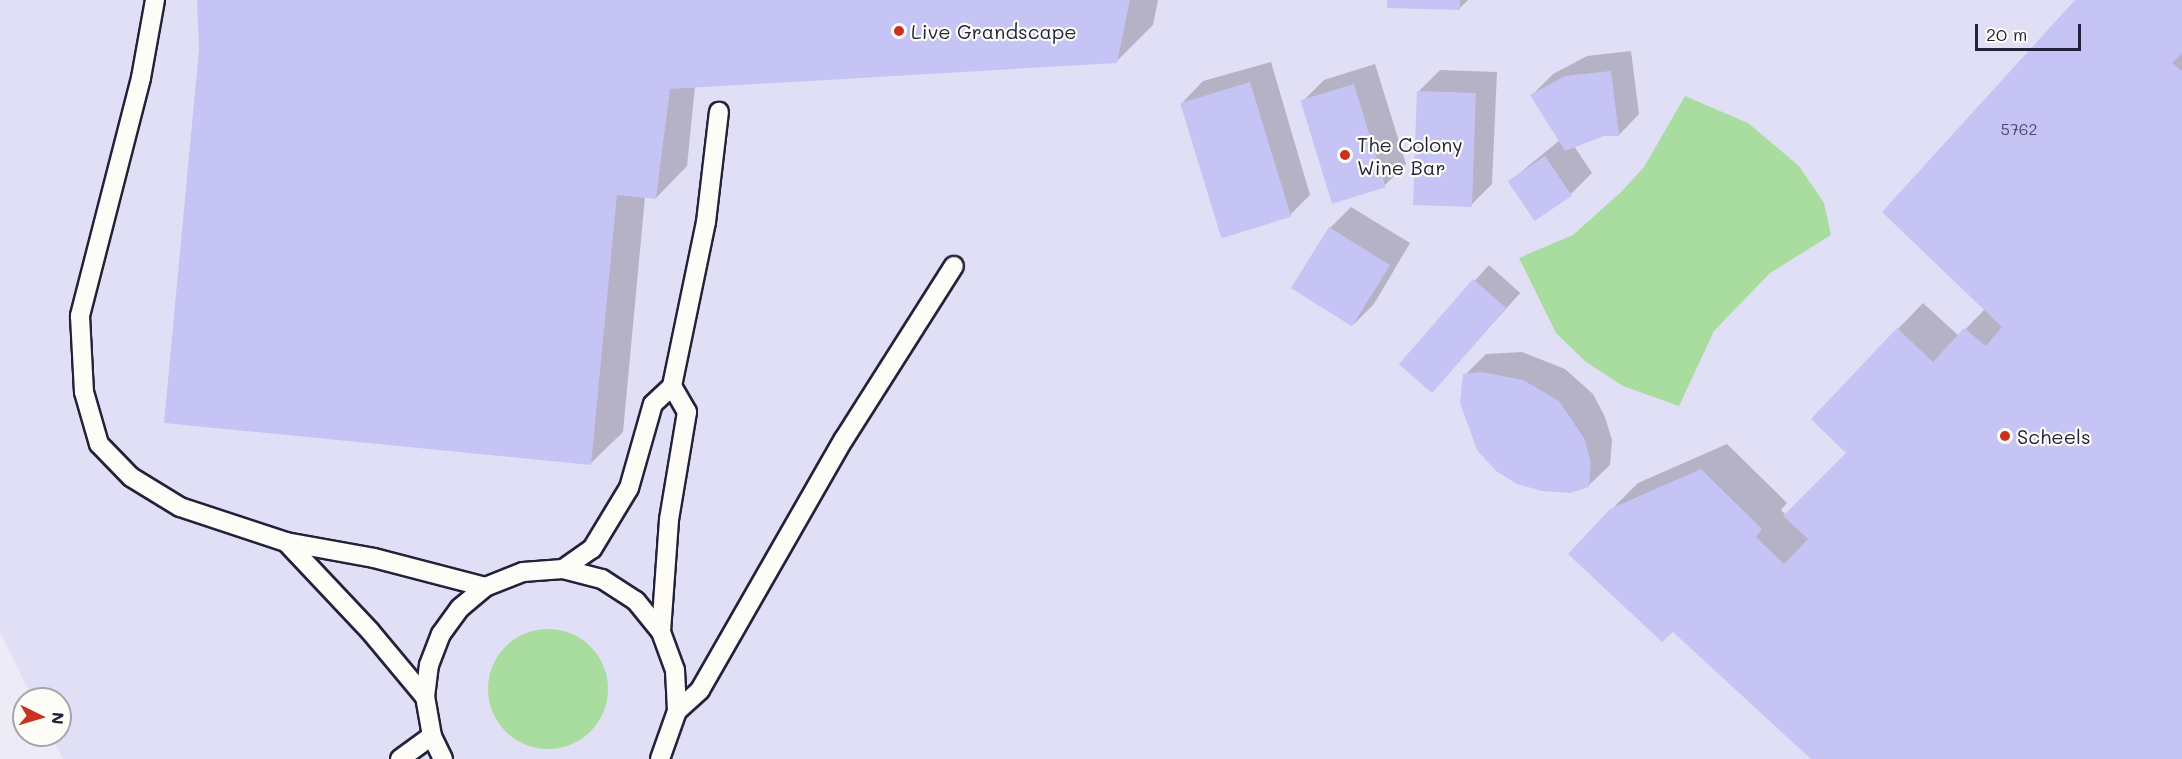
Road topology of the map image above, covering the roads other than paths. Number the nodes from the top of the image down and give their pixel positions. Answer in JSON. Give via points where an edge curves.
{"nodes":[{"id":1,"x":155,"y":0,"type":"edge"},
{"id":2,"x":719,"y":112,"type":"dead end"},
{"id":3,"x":954,"y":266,"type":"dead end"},
{"id":4,"x":672,"y":386,"type":"junction"},
{"id":5,"x":286,"y":542,"type":"junction"},
{"id":6,"x":563,"y":569,"type":"junction"},
{"id":7,"x":485,"y":587,"type":"junction"},
{"id":8,"x":661,"y":632,"type":"junction"},
{"id":9,"x":425,"y":697,"type":"junction"},
{"id":10,"x":677,"y":711,"type":"junction"},
{"id":11,"x":432,"y":736,"type":"junction"},
{"id":12,"x":400,"y":759,"type":"edge"},
{"id":13,"x":443,"y":759,"type":"edge"},
{"id":14,"x":660,"y":759,"type":"edge"}],
"edges":[{"from":1,"to":5,"type":"lane","via":[[141,78],[80,316],[84,392],[99,444],[130,477],[180,507]]},
{"from":2,"to":4,"type":"lane","via":[[706,222]]},
{"from":3,"to":10,"type":"lane","via":[[844,439],[700,690]]},
{"from":4,"to":6,"type":"lane","via":[[653,404],[629,488],[592,549]]},
{"from":4,"to":8,"type":"lane","via":[[687,412],[669,520]]},
{"from":5,"to":7,"type":"lane","via":[[374,558]]},
{"from":5,"to":9,"type":"lane","via":[[370,630]]},
{"from":6,"to":7,"type":"lane","via":[[523,572]]},
{"from":6,"to":8,"type":"lane","via":[[602,579],[636,601]]},
{"from":7,"to":9,"type":"lane","via":[[460,608],[441,634],[429,665]]},
{"from":8,"to":10,"type":"lane","via":[[675,670]]},
{"from":9,"to":11,"type":"lane"},
{"from":10,"to":14,"type":"lane"},
{"from":11,"to":12,"type":"lane"},
{"from":11,"to":13,"type":"lane"}]}
